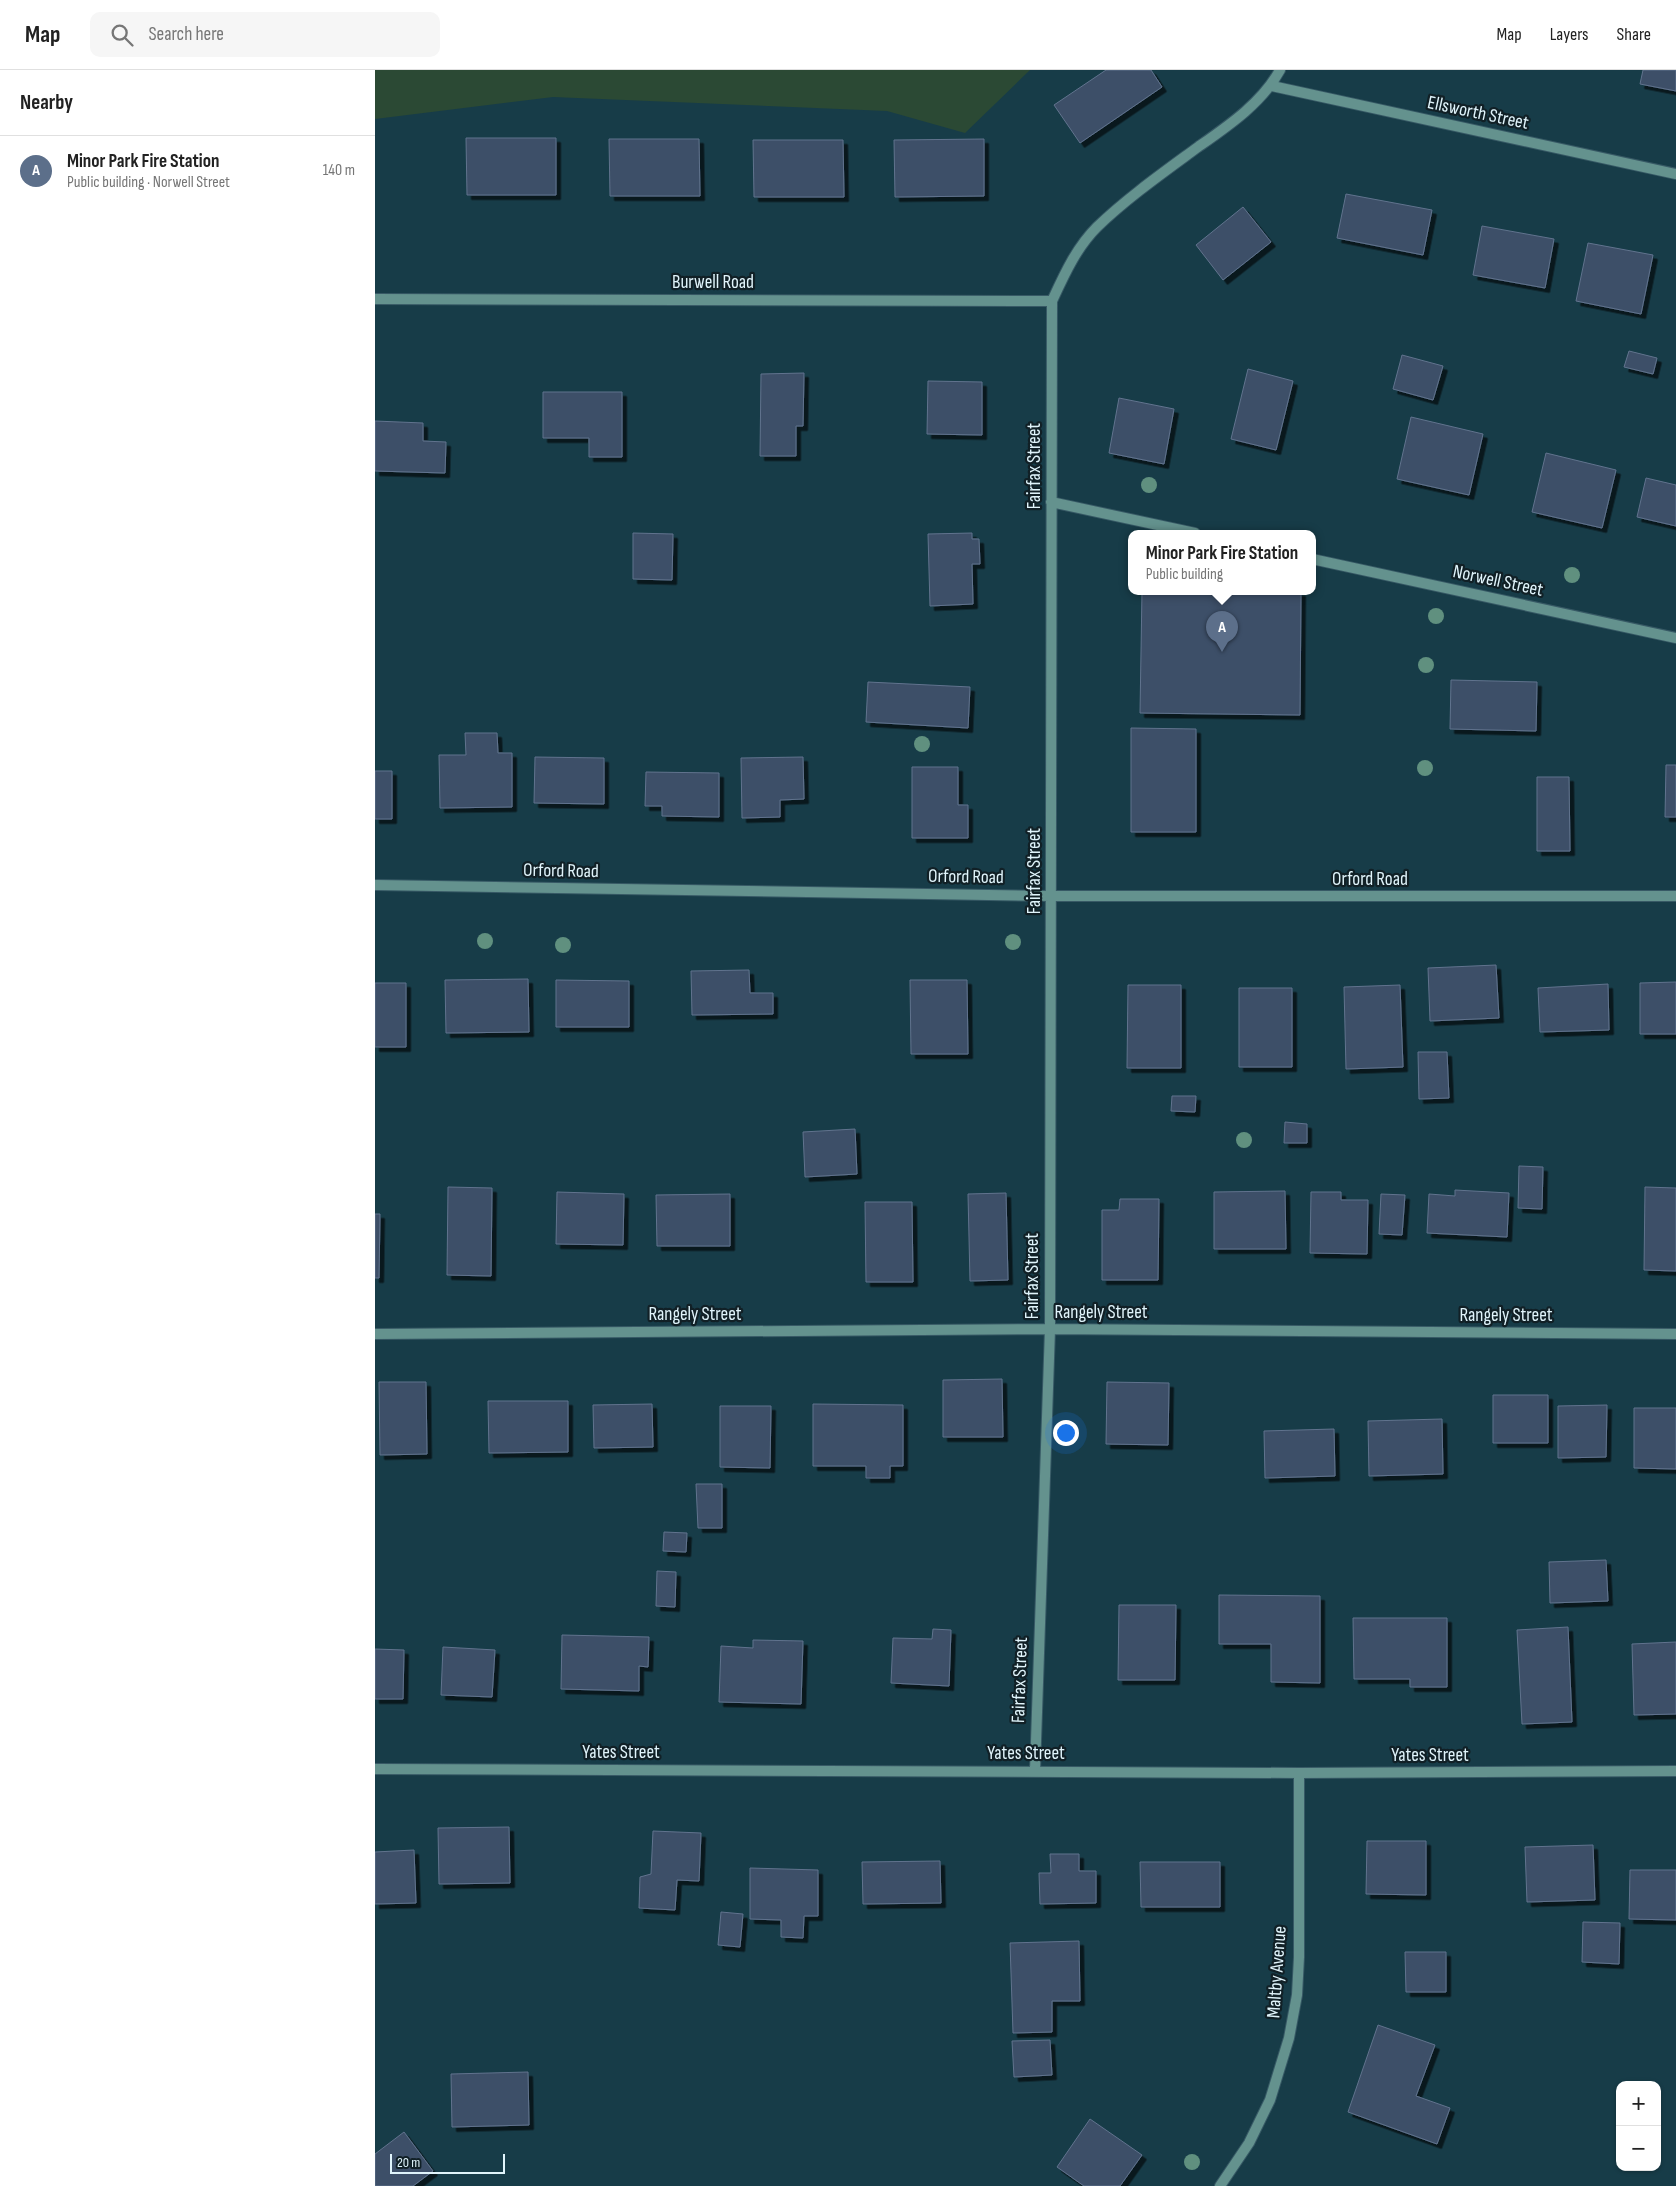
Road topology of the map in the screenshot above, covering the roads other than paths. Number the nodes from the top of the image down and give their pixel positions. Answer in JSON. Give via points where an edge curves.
{"nodes":[{"id":1,"x":1280,"y":70,"type":"edge"},
{"id":2,"x":1272,"y":86,"type":"junction"},
{"id":3,"x":1676,"y":174,"type":"edge"},
{"id":4,"x":375,"y":299,"type":"edge"},
{"id":5,"x":1052,"y":301,"type":"junction"},
{"id":6,"x":1051,"y":502,"type":"junction"},
{"id":7,"x":1181,"y":530,"type":"edge"},
{"id":8,"x":1316,"y":560,"type":"edge"},
{"id":9,"x":1676,"y":638,"type":"edge"},
{"id":10,"x":375,"y":885,"type":"edge"},
{"id":11,"x":1051,"y":896,"type":"junction"},
{"id":12,"x":1676,"y":896,"type":"edge"},
{"id":13,"x":1050,"y":1329,"type":"junction"},
{"id":14,"x":375,"y":1334,"type":"edge"},
{"id":15,"x":1676,"y":1334,"type":"edge"},
{"id":16,"x":375,"y":1769,"type":"edge"},
{"id":17,"x":1035,"y":1771,"type":"junction"},
{"id":18,"x":1676,"y":1771,"type":"edge"},
{"id":19,"x":1299,"y":1773,"type":"junction"},
{"id":20,"x":1220,"y":2186,"type":"edge"}],
"edges":[{"from":1,"to":2,"type":"street","name":"Fairfax Street"},
{"from":2,"to":3,"type":"street","name":"Ellsworth Street"},
{"from":2,"to":5,"type":"street","name":"Fairfax Street","via":[[1234,121],[1096,228],[1073,257]]},
{"from":4,"to":5,"type":"street","name":"Burwell Road"},
{"from":5,"to":6,"type":"street","name":"Fairfax Street"},
{"from":6,"to":7,"type":"street"},
{"from":6,"to":11,"type":"street","name":"Fairfax Street"},
{"from":8,"to":9,"type":"street","name":"Norwell Street"},
{"from":10,"to":11,"type":"street","name":"Orford Road"},
{"from":11,"to":12,"type":"street","name":"Orford Road"},
{"from":11,"to":13,"type":"street","name":"Fairfax Street"},
{"from":13,"to":14,"type":"street","name":"Rangely Street"},
{"from":13,"to":15,"type":"street","name":"Rangely Street"},
{"from":13,"to":17,"type":"street","name":"Fairfax Street"},
{"from":16,"to":17,"type":"street","name":"Yates Street"},
{"from":17,"to":19,"type":"street","name":"Yates Street"},
{"from":18,"to":19,"type":"street","name":"Yates Street"},
{"from":19,"to":20,"type":"street","name":"Maltby Avenue","via":[[1299,1957],[1297,1995],[1289,2038],[1270,2100],[1249,2143]]}]}
